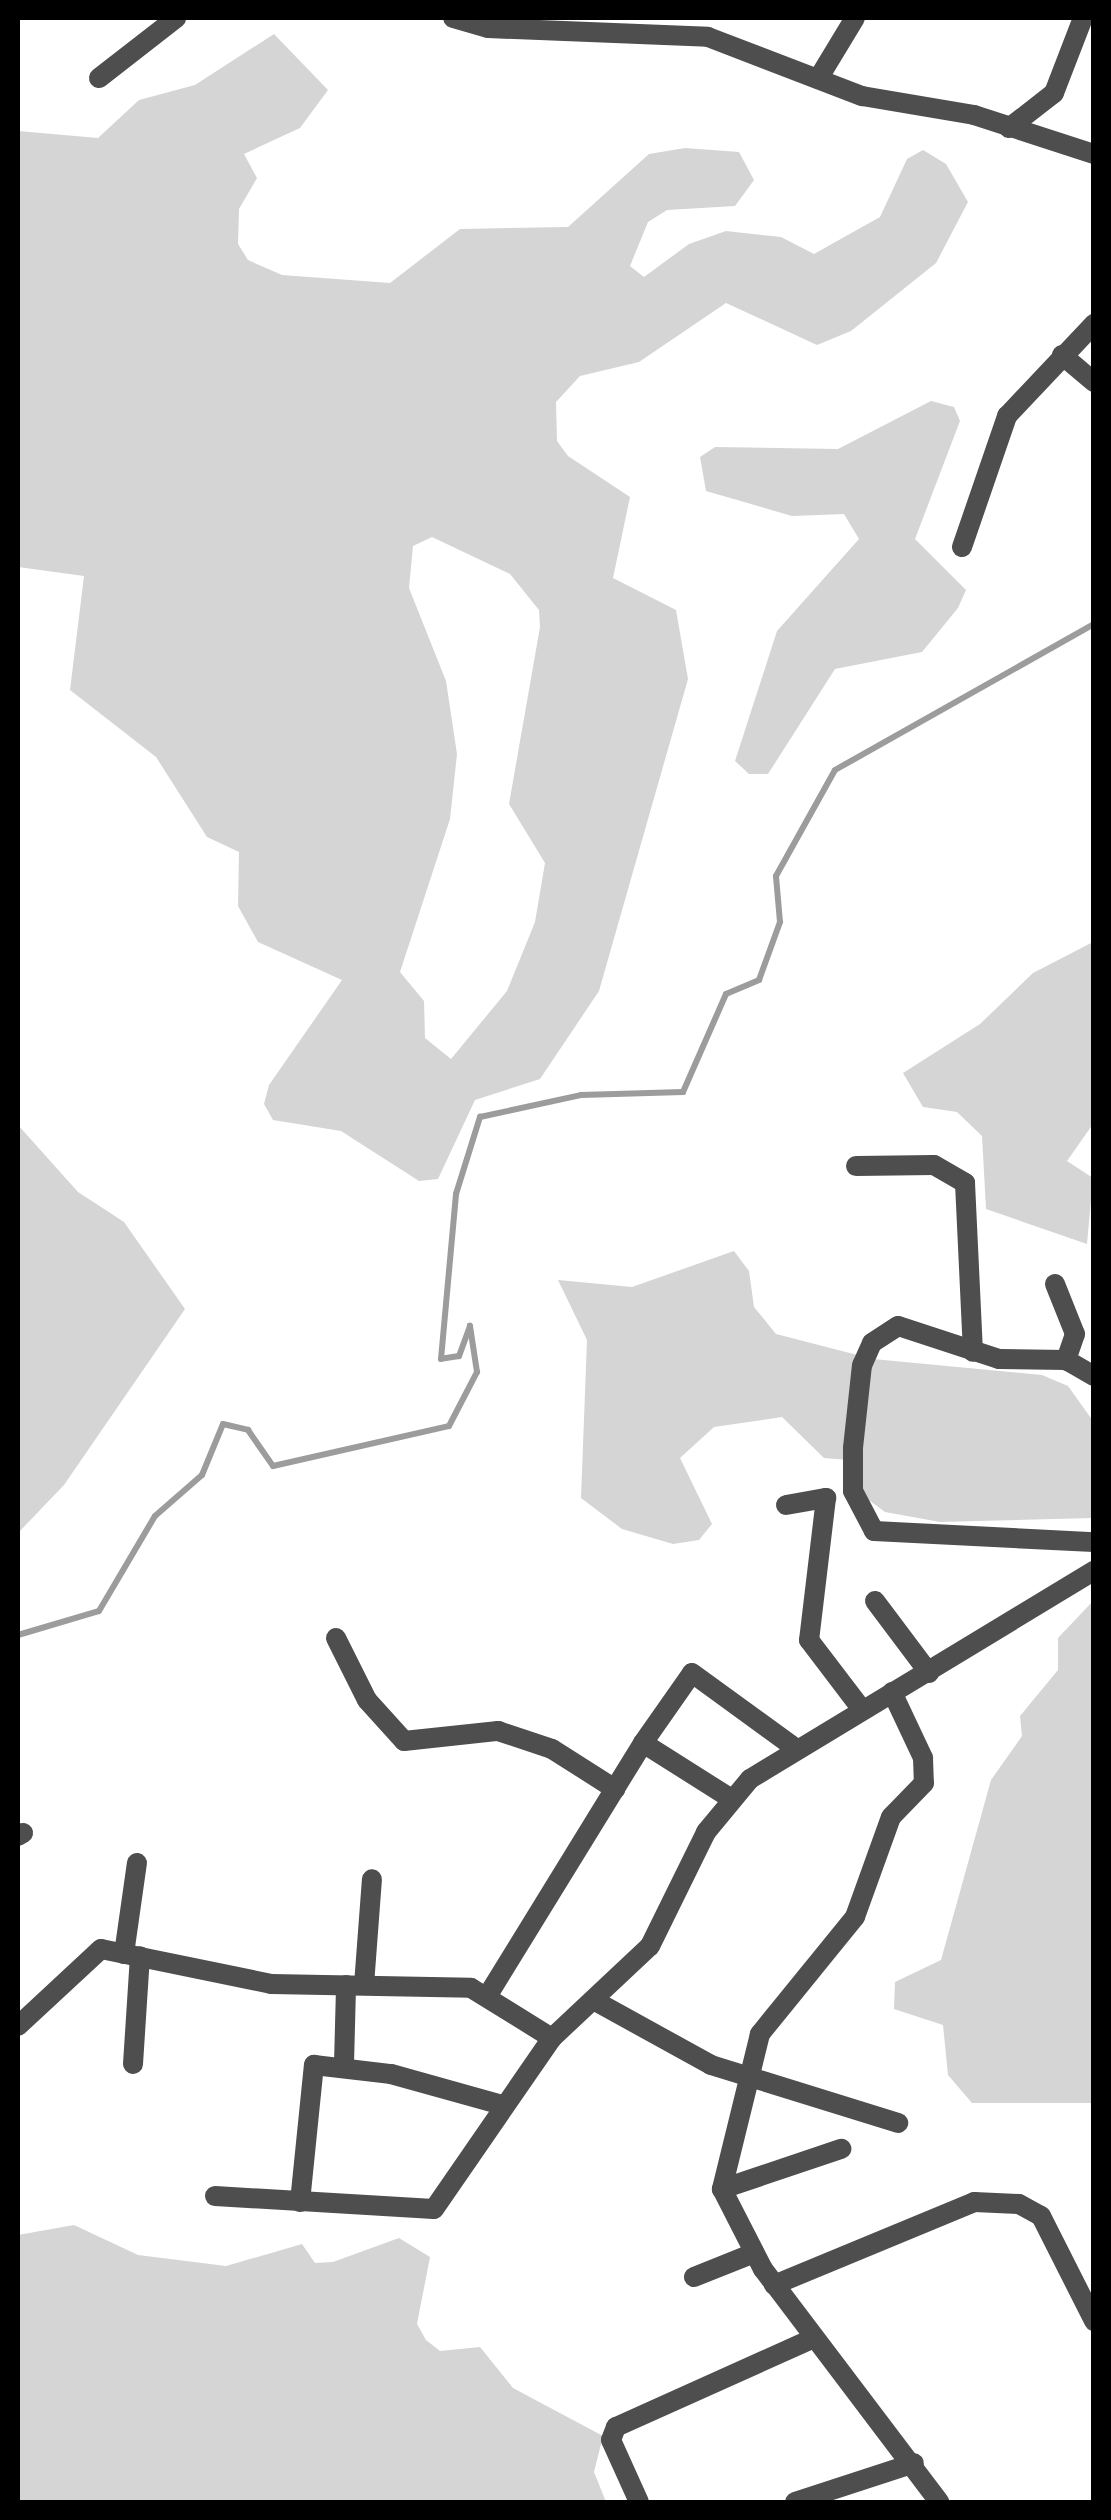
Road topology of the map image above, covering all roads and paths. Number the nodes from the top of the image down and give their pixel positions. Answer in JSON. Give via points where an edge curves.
{"nodes":[{"id":1,"x":176,"y":18,"type":"edge"},
{"id":2,"x":453,"y":18,"type":"edge"},
{"id":3,"x":856,"y":18,"type":"edge"},
{"id":4,"x":1083,"y":18,"type":"edge"},
{"id":5,"x":99,"y":78,"type":"dead end"},
{"id":6,"x":818,"y":79,"type":"junction"},
{"id":7,"x":1009,"y":128,"type":"junction"},
{"id":8,"x":1094,"y":154,"type":"edge"},
{"id":9,"x":1094,"y":324,"type":"edge"},
{"id":10,"x":1062,"y":355,"type":"junction"},
{"id":11,"x":1094,"y":382,"type":"edge"},
{"id":12,"x":962,"y":547,"type":"dead end"},
{"id":13,"x":856,"y":1166,"type":"dead end"},
{"id":14,"x":1055,"y":1284,"type":"dead end"},
{"id":15,"x":973,"y":1352,"type":"junction"},
{"id":16,"x":1066,"y":1360,"type":"junction"},
{"id":17,"x":1094,"y":1376,"type":"edge"},
{"id":18,"x":826,"y":1498,"type":"junction"},
{"id":19,"x":856,"y":1499,"type":"junction"},
{"id":20,"x":786,"y":1505,"type":"dead end"},
{"id":21,"x":1094,"y":1542,"type":"edge"},
{"id":22,"x":1094,"y":1571,"type":"edge"},
{"id":23,"x":875,"y":1601,"type":"dead end"},
{"id":24,"x":336,"y":1638,"type":"dead end"},
{"id":25,"x":929,"y":1674,"type":"junction"},
{"id":26,"x":892,"y":1692,"type":"junction"},
{"id":27,"x":860,"y":1707,"type":"junction"},
{"id":28,"x":643,"y":1744,"type":"junction"},
{"id":29,"x":794,"y":1746,"type":"junction"},
{"id":30,"x":615,"y":1790,"type":"junction"},
{"id":31,"x":730,"y":1798,"type":"junction"},
{"id":32,"x":136,"y":1863,"type":"dead end"},
{"id":33,"x":372,"y":1880,"type":"dead end"},
{"id":34,"x":132,"y":1955,"type":"junction"},
{"id":35,"x":355,"y":1985,"type":"junction"},
{"id":36,"x":488,"y":1995,"type":"junction"},
{"id":37,"x":597,"y":2002,"type":"junction"},
{"id":38,"x":18,"y":2026,"type":"edge"},
{"id":39,"x":552,"y":2038,"type":"junction"},
{"id":40,"x":133,"y":2064,"type":"dead end"},
{"id":41,"x":344,"y":2064,"type":"junction"},
{"id":42,"x":746,"y":2077,"type":"junction"},
{"id":43,"x":502,"y":2105,"type":"junction"},
{"id":44,"x":898,"y":2123,"type":"dead end"},
{"id":45,"x":842,"y":2149,"type":"dead end"},
{"id":46,"x":722,"y":2190,"type":"junction"},
{"id":47,"x":214,"y":2196,"type":"dead end"},
{"id":48,"x":300,"y":2202,"type":"junction"},
{"id":49,"x":754,"y":2253,"type":"junction"},
{"id":50,"x":694,"y":2278,"type":"dead end"},
{"id":51,"x":774,"y":2285,"type":"junction"},
{"id":52,"x":1094,"y":2321,"type":"edge"},
{"id":53,"x":812,"y":2339,"type":"junction"},
{"id":54,"x":914,"y":2463,"type":"junction"},
{"id":55,"x":639,"y":2502,"type":"edge"},
{"id":56,"x":795,"y":2502,"type":"edge"},
{"id":57,"x":939,"y":2502,"type":"edge"}],
"edges":[{"from":1,"to":5,"type":"street"},
{"from":2,"to":6,"type":"street","via":[[488,28],[708,37]]},
{"from":3,"to":6,"type":"street"},
{"from":4,"to":7,"type":"street","via":[[1054,93]]},
{"from":6,"to":7,"type":"street"},
{"from":7,"to":8,"type":"street"},
{"from":9,"to":10,"type":"street"},
{"from":10,"to":11,"type":"street"},
{"from":10,"to":12,"type":"street","via":[[1007,416]]},
{"from":13,"to":15,"type":"street","via":[[934,1166],[965,1183]]},
{"from":14,"to":16,"type":"street","via":[[1076,1334]]},
{"from":15,"to":16,"type":"street"},
{"from":15,"to":19,"type":"street","via":[[910,1326],[872,1343],[853,1448]]},
{"from":16,"to":17,"type":"street"},
{"from":18,"to":19,"type":"street"},
{"from":18,"to":20,"type":"street"},
{"from":18,"to":27,"type":"street","via":[[809,1640]]},
{"from":19,"to":21,"type":"street","via":[[863,1519],[889,1535]]},
{"from":22,"to":25,"type":"street"},
{"from":23,"to":25,"type":"street"},
{"from":24,"to":30,"type":"street","via":[[367,1700],[404,1742],[498,1731],[552,1749]]},
{"from":25,"to":26,"type":"street"},
{"from":26,"to":27,"type":"street"},
{"from":26,"to":42,"type":"street","via":[[923,1758],[924,1784],[891,1817],[855,1917],[800,1991],[772,2010]]},
{"from":27,"to":29,"type":"street"},
{"from":28,"to":29,"type":"street","via":[[698,1666]]},
{"from":28,"to":30,"type":"street"},
{"from":28,"to":31,"type":"street"},
{"from":29,"to":31,"type":"street"},
{"from":30,"to":36,"type":"street"},
{"from":31,"to":37,"type":"street","via":[[650,1946]]},
{"from":32,"to":34,"type":"street"},
{"from":33,"to":35,"type":"street"},
{"from":34,"to":35,"type":"street","via":[[272,1984]]},
{"from":34,"to":38,"type":"street","via":[[86,1954]]},
{"from":34,"to":40,"type":"street"},
{"from":35,"to":36,"type":"street"},
{"from":35,"to":41,"type":"street"},
{"from":36,"to":39,"type":"street"},
{"from":37,"to":39,"type":"street"},
{"from":37,"to":42,"type":"street"},
{"from":39,"to":43,"type":"street"},
{"from":41,"to":43,"type":"street"},
{"from":41,"to":48,"type":"street","via":[[312,2068]]},
{"from":42,"to":44,"type":"street"},
{"from":42,"to":46,"type":"street"},
{"from":43,"to":48,"type":"street","via":[[434,2209]]},
{"from":45,"to":46,"type":"street"},
{"from":46,"to":49,"type":"street"},
{"from":47,"to":48,"type":"street"},
{"from":49,"to":50,"type":"street"},
{"from":49,"to":51,"type":"street"},
{"from":51,"to":52,"type":"street","via":[[974,2202],[1018,2204],[1046,2225]]},
{"from":51,"to":53,"type":"street"},
{"from":53,"to":54,"type":"street"},
{"from":53,"to":55,"type":"street","via":[[616,2427],[611,2440]]},
{"from":54,"to":56,"type":"street"},
{"from":54,"to":57,"type":"street"}]}
